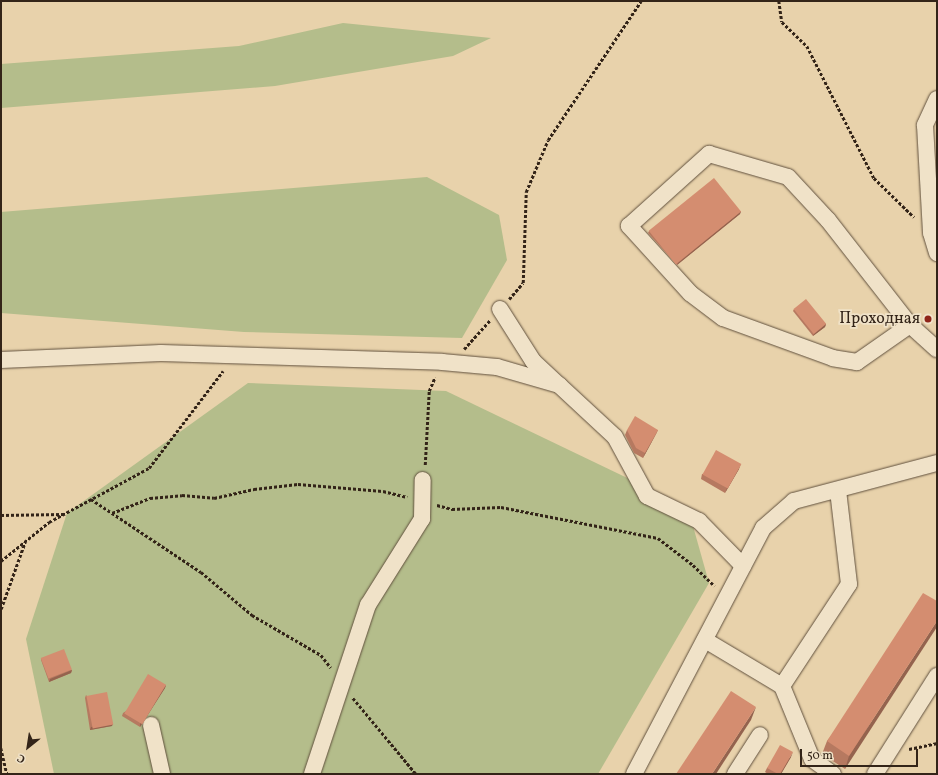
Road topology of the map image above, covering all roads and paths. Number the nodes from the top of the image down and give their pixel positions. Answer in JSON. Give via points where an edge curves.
{"nodes":[{"id":1,"x":641,"y":1,"type":"edge"},
{"id":2,"x":779,"y":1,"type":"edge"},
{"id":3,"x":937,"y":99,"type":"edge"},
{"id":4,"x":931,"y":233,"type":"junction"},
{"id":5,"x":937,"y":253,"type":"edge"},
{"id":6,"x":500,"y":309,"type":"junction"},
{"id":7,"x":910,"y":325,"type":"junction"},
{"id":8,"x":937,"y":349,"type":"edge"},
{"id":9,"x":236,"y":356,"type":"junction"},
{"id":10,"x":1,"y":360,"type":"edge"},
{"id":11,"x":447,"y":363,"type":"junction"},
{"id":12,"x":559,"y":385,"type":"junction"},
{"id":13,"x":937,"y":463,"type":"edge"},
{"id":14,"x":423,"y":480,"type":"joint"},
{"id":15,"x":838,"y":491,"type":"junction"},
{"id":16,"x":91,"y":500,"type":"junction"},
{"id":17,"x":64,"y":514,"type":"junction"},
{"id":18,"x":1,"y":515,"type":"edge"},
{"id":19,"x":26,"y":540,"type":"junction"},
{"id":20,"x":1,"y":561,"type":"edge"},
{"id":21,"x":743,"y":566,"type":"junction"},
{"id":22,"x":1,"y":609,"type":"edge"},
{"id":23,"x":704,"y":640,"type":"junction"},
{"id":24,"x":937,"y":676,"type":"edge"},
{"id":25,"x":342,"y":683,"type":"junction"},
{"id":26,"x":782,"y":686,"type":"junction"},
{"id":27,"x":151,"y":725,"type":"dead end"},
{"id":28,"x":760,"y":735,"type":"dead end"},
{"id":29,"x":1,"y":748,"type":"edge"},
{"id":30,"x":6,"y":774,"type":"edge"},
{"id":31,"x":162,"y":774,"type":"edge"},
{"id":32,"x":312,"y":774,"type":"edge"},
{"id":33,"x":416,"y":774,"type":"edge"},
{"id":34,"x":634,"y":774,"type":"edge"},
{"id":35,"x":735,"y":774,"type":"edge"},
{"id":36,"x":833,"y":774,"type":"edge"},
{"id":37,"x":875,"y":774,"type":"edge"}],
"edges":[{"from":1,"to":6,"type":"path","via":[[548,140],[526,192],[523,283]]},
{"from":2,"to":4,"type":"path","via":[[782,22],[807,46],[874,178]]},
{"from":3,"to":4,"type":"street","via":[[925,125]]},
{"from":4,"to":5,"type":"street"},
{"from":6,"to":11,"type":"path"},
{"from":6,"to":12,"type":"street","via":[[533,361]]},
{"from":7,"to":7,"type":"street","via":[[857,362],[833,358],[723,318],[690,293],[629,226],[709,154],[788,177],[828,220]]},
{"from":7,"to":8,"type":"street"},
{"from":9,"to":10,"type":"street","via":[[161,353]]},
{"from":9,"to":11,"type":"street"},
{"from":9,"to":16,"type":"path","via":[[149,468]]},
{"from":11,"to":12,"type":"street","via":[[497,367]]},
{"from":11,"to":14,"type":"path","via":[[429,391],[428,447]]},
{"from":12,"to":21,"type":"street","via":[[615,437],[647,496],[699,521]]},
{"from":13,"to":15,"type":"street"},
{"from":14,"to":25,"type":"street","via":[[422,519],[368,605]]},
{"from":15,"to":21,"type":"street","via":[[794,501],[763,528]]},
{"from":15,"to":26,"type":"street","via":[[849,584]]},
{"from":16,"to":17,"type":"path"},
{"from":16,"to":25,"type":"path","via":[[201,572],[252,615],[321,655]]},
{"from":17,"to":18,"type":"path"},
{"from":17,"to":19,"type":"path"},
{"from":19,"to":20,"type":"path"},
{"from":19,"to":22,"type":"path"},
{"from":21,"to":23,"type":"street"},
{"from":23,"to":26,"type":"street"},
{"from":23,"to":34,"type":"street"},
{"from":24,"to":37,"type":"street"},
{"from":25,"to":32,"type":"street"},
{"from":25,"to":33,"type":"path"},
{"from":26,"to":36,"type":"street","via":[[812,759]]},
{"from":27,"to":31,"type":"street"},
{"from":28,"to":35,"type":"street"},
{"from":29,"to":30,"type":"path"}]}
